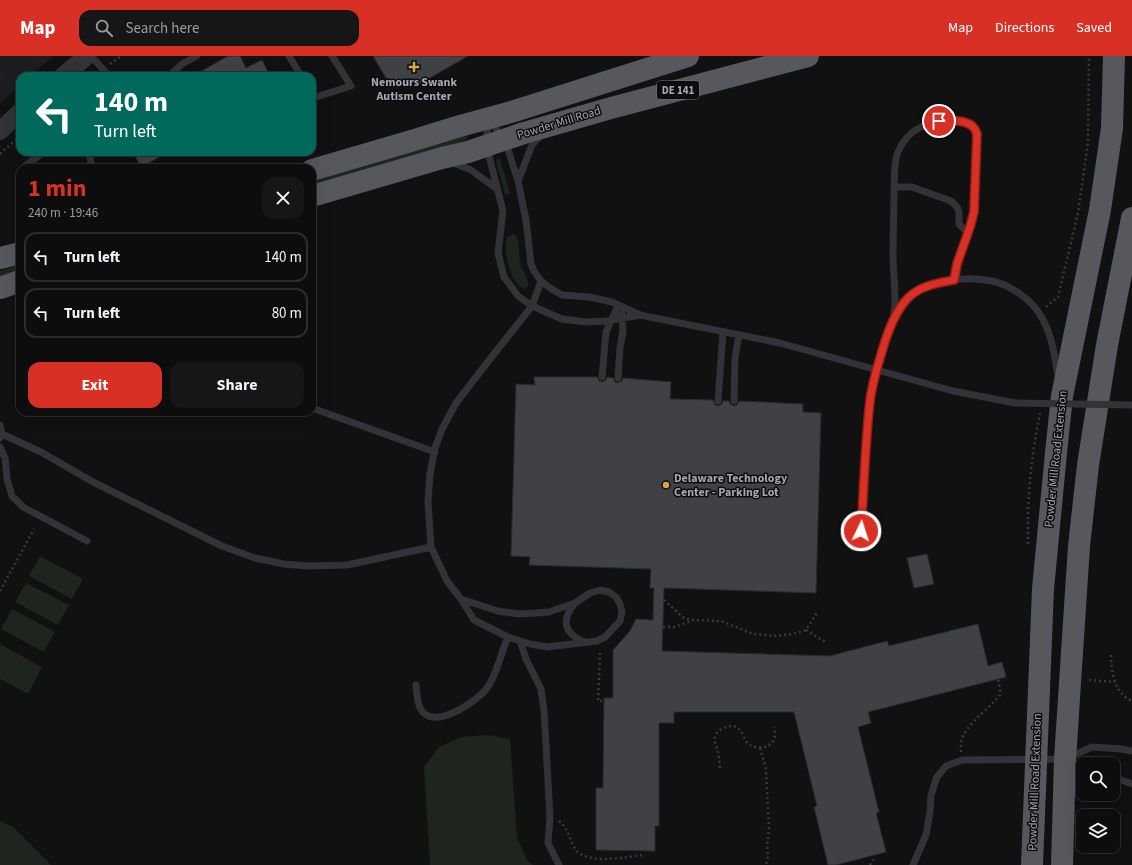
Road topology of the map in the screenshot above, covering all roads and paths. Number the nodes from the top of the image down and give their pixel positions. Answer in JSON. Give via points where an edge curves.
{"nodes":[{"id":1,"x":88,"y":56,"type":"edge"},
{"id":2,"x":91,"y":56,"type":"edge"},
{"id":3,"x":197,"y":56,"type":"edge"},
{"id":4,"x":289,"y":56,"type":"edge"},
{"id":5,"x":332,"y":56,"type":"edge"},
{"id":6,"x":688,"y":56,"type":"edge"},
{"id":7,"x":808,"y":56,"type":"edge"},
{"id":8,"x":1089,"y":56,"type":"edge"},
{"id":9,"x":1114,"y":56,"type":"edge"},
{"id":10,"x":68,"y":72,"type":"edge"},
{"id":11,"x":105,"y":72,"type":"edge"},
{"id":12,"x":173,"y":72,"type":"edge"},
{"id":13,"x":299,"y":72,"type":"edge"},
{"id":14,"x":316,"y":97,"type":"edge"},
{"id":15,"x":16,"y":116,"type":"edge"},
{"id":16,"x":488,"y":118,"type":"junction"},
{"id":17,"x":548,"y":126,"type":"junction"},
{"id":18,"x":0,"y":131,"type":"edge"},
{"id":19,"x":16,"y":140,"type":"edge"},
{"id":20,"x":495,"y":143,"type":"junction"},
{"id":21,"x":0,"y":154,"type":"edge"},
{"id":22,"x":38,"y":156,"type":"edge"},
{"id":23,"x":442,"y":158,"type":"junction"},
{"id":24,"x":27,"y":164,"type":"edge"},
{"id":25,"x":316,"y":169,"type":"edge"},
{"id":26,"x":518,"y":181,"type":"junction"},
{"id":27,"x":894,"y":187,"type":"junction"},
{"id":28,"x":497,"y":189,"type":"junction"},
{"id":29,"x":316,"y":195,"type":"edge"},
{"id":30,"x":1132,"y":220,"type":"edge"},
{"id":31,"x":968,"y":233,"type":"junction"},
{"id":32,"x":16,"y":254,"type":"edge"},
{"id":33,"x":0,"y":258,"type":"edge"},
{"id":34,"x":954,"y":280,"type":"junction"},
{"id":35,"x":541,"y":281,"type":"junction"},
{"id":36,"x":16,"y":282,"type":"edge"},
{"id":37,"x":0,"y":288,"type":"edge"},
{"id":38,"x":532,"y":306,"type":"junction"},
{"id":39,"x":620,"y":306,"type":"junction"},
{"id":40,"x":1038,"y":312,"type":"junction"},
{"id":41,"x":640,"y":315,"type":"junction"},
{"id":42,"x":623,"y":319,"type":"junction"},
{"id":43,"x":611,"y":320,"type":"junction"},
{"id":44,"x":893,"y":320,"type":"junction"},
{"id":45,"x":723,"y":332,"type":"junction"},
{"id":46,"x":738,"y":335,"type":"junction"},
{"id":47,"x":877,"y":370,"type":"junction"},
{"id":48,"x":602,"y":377,"type":"dead end"},
{"id":49,"x":618,"y":378,"type":"dead end"},
{"id":50,"x":1062,"y":396,"type":"junction"},
{"id":51,"x":718,"y":401,"type":"dead end"},
{"id":52,"x":734,"y":401,"type":"dead end"},
{"id":53,"x":1132,"y":405,"type":"edge"},
{"id":54,"x":316,"y":409,"type":"edge"},
{"id":55,"x":0,"y":425,"type":"edge"},
{"id":56,"x":1,"y":436,"type":"edge"},
{"id":57,"x":0,"y":447,"type":"edge"},
{"id":58,"x":435,"y":452,"type":"junction"},
{"id":59,"x":34,"y":529,"type":"dead end"},
{"id":60,"x":861,"y":531,"type":"dead end"},
{"id":61,"x":87,"y":541,"type":"dead end"},
{"id":62,"x":431,"y":547,"type":"junction"},
{"id":63,"x":0,"y":591,"type":"edge"},
{"id":64,"x":461,"y":599,"type":"junction"},
{"id":65,"x":664,"y":600,"type":"dead end"},
{"id":66,"x":575,"y":603,"type":"junction"},
{"id":67,"x":818,"y":610,"type":"dead end"},
{"id":68,"x":692,"y":620,"type":"junction"},
{"id":69,"x":663,"y":627,"type":"dead end"},
{"id":70,"x":806,"y":630,"type":"junction"},
{"id":71,"x":508,"y":637,"type":"junction"},
{"id":72,"x":520,"y":641,"type":"junction"},
{"id":73,"x":586,"y":642,"type":"junction"},
{"id":74,"x":827,"y":643,"type":"dead end"},
{"id":75,"x":600,"y":653,"type":"dead end"},
{"id":76,"x":1111,"y":655,"type":"dead end"},
{"id":77,"x":998,"y":679,"type":"dead end"},
{"id":78,"x":1089,"y":680,"type":"dead end"},
{"id":79,"x":1115,"y":682,"type":"junction"},
{"id":80,"x":416,"y":685,"type":"dead end"},
{"id":81,"x":604,"y":701,"type":"dead end"},
{"id":82,"x":1132,"y":701,"type":"edge"},
{"id":83,"x":774,"y":727,"type":"dead end"},
{"id":84,"x":760,"y":748,"type":"junction"},
{"id":85,"x":1132,"y":751,"type":"edge"},
{"id":86,"x":962,"y":760,"type":"junction"},
{"id":87,"x":1035,"y":760,"type":"junction"},
{"id":88,"x":1074,"y":764,"type":"edge"},
{"id":89,"x":720,"y":768,"type":"dead end"},
{"id":90,"x":1120,"y":780,"type":"edge"},
{"id":91,"x":1132,"y":784,"type":"edge"},
{"id":92,"x":550,"y":816,"type":"junction"},
{"id":93,"x":643,"y":855,"type":"dead end"},
{"id":94,"x":877,"y":858,"type":"dead end"},
{"id":95,"x":559,"y":865,"type":"edge"},
{"id":96,"x":766,"y":865,"type":"edge"},
{"id":97,"x":870,"y":865,"type":"edge"},
{"id":98,"x":913,"y":865,"type":"edge"},
{"id":99,"x":1032,"y":865,"type":"edge"},
{"id":100,"x":1062,"y":865,"type":"edge"}],
"edges":[{"from":1,"to":10,"type":"street"},
{"from":2,"to":11,"type":"lane"},
{"from":3,"to":12,"type":"lane"},
{"from":4,"to":13,"type":"lane"},
{"from":5,"to":14,"type":"lane","via":[[351,86]]},
{"from":6,"to":16,"type":"highway","name":"Powder Mill Road","number":"DE 141"},
{"from":7,"to":17,"type":"highway","name":"Powder Mill Road","number":"DE 141"},
{"from":8,"to":40,"type":"path","via":[[1088,142],[1078,212],[1058,297]]},
{"from":9,"to":50,"type":"highway","name":"Powder Mill Road Extension","via":[[1112,128],[1102,195]]},
{"from":15,"to":18,"type":"street"},
{"from":16,"to":20,"type":"lane"},
{"from":16,"to":20,"type":"lane"},
{"from":16,"to":25,"type":"highway","name":"Powder Mill Road","number":"DE 141"},
{"from":17,"to":20,"type":"highway","name":"Powder Mill Road","number":"DE 141"},
{"from":17,"to":26,"type":"lane","via":[[532,145]]},
{"from":19,"to":21,"type":"path"},
{"from":20,"to":23,"type":"highway","name":"Powder Mill Road","number":"DE 141"},
{"from":20,"to":26,"type":"lane"},
{"from":20,"to":28,"type":"lane","via":[[490,160]]},
{"from":22,"to":24,"type":"lane"},
{"from":23,"to":28,"type":"lane","via":[[471,170]]},
{"from":23,"to":29,"type":"highway","name":"Powder Mill Road","number":"DE 141"},
{"from":26,"to":35,"type":"lane","via":[[531,264]]},
{"from":27,"to":31,"type":"lane","via":[[912,187],[952,201],[959,212],[959,224]]},
{"from":27,"to":31,"type":"lane","via":[[897,153],[916,130],[939,121],[969,124],[976,129],[977,134],[974,212]]},
{"from":27,"to":44,"type":"lane"},
{"from":28,"to":38,"type":"lane","via":[[503,212],[498,253],[500,265],[504,277],[518,296]]},
{"from":30,"to":88,"type":"highway","via":[[1107,345],[1088,465],[1079,546]]},
{"from":31,"to":34,"type":"lane"},
{"from":32,"to":33,"type":"highway"},
{"from":34,"to":40,"type":"lane","via":[[992,281],[1023,296]]},
{"from":34,"to":44,"type":"lane","via":[[919,289],[908,298]]},
{"from":35,"to":38,"type":"lane"},
{"from":35,"to":39,"type":"lane","via":[[562,295],[589,297]]},
{"from":36,"to":37,"type":"highway"},
{"from":38,"to":43,"type":"lane","via":[[562,319],[586,322]]},
{"from":38,"to":58,"type":"lane","via":[[456,403],[442,429]]},
{"from":39,"to":41,"type":"lane"},
{"from":39,"to":42,"type":"lane"},
{"from":39,"to":43,"type":"lane"},
{"from":40,"to":50,"type":"lane","via":[[1051,337]]},
{"from":41,"to":42,"type":"lane"},
{"from":41,"to":45,"type":"lane"},
{"from":42,"to":43,"type":"lane"},
{"from":42,"to":49,"type":"lane"},
{"from":43,"to":48,"type":"lane","via":[[606,332]]},
{"from":44,"to":47,"type":"lane"},
{"from":45,"to":46,"type":"lane"},
{"from":45,"to":51,"type":"lane"},
{"from":46,"to":47,"type":"lane","via":[[780,343]]},
{"from":46,"to":52,"type":"lane"},
{"from":47,"to":53,"type":"lane","bridge":true,"via":[[953,391],[1015,403]]},
{"from":47,"to":60,"type":"lane","via":[[870,400]]},
{"from":50,"to":87,"type":"highway","name":"Powder Mill Road Extension","via":[[1043,589]]},
{"from":54,"to":58,"type":"lane"},
{"from":55,"to":56,"type":"lane"},
{"from":56,"to":62,"type":"lane","via":[[41,452],[93,482],[222,546],[255,558],[308,566],[346,565]]},
{"from":57,"to":61,"type":"lane","via":[[6,458],[7,479],[12,496],[23,507]]},
{"from":58,"to":62,"type":"lane","via":[[428,502]]},
{"from":59,"to":63,"type":"path"},
{"from":62,"to":64,"type":"lane","via":[[447,581]]},
{"from":64,"to":66,"type":"lane","via":[[498,611],[519,614],[549,612]]},
{"from":64,"to":71,"type":"lane","via":[[474,620]]},
{"from":65,"to":68,"type":"path","via":[[684,618]]},
{"from":66,"to":73,"type":"lane","via":[[566,619],[567,627],[576,639]]},
{"from":66,"to":73,"type":"lane","via":[[600,590],[609,592],[620,604],[620,621],[613,629],[597,641]]},
{"from":67,"to":70,"type":"path"},
{"from":68,"to":69,"type":"path","via":[[674,627]]},
{"from":68,"to":70,"type":"path","via":[[721,621],[752,634],[776,636]]},
{"from":70,"to":74,"type":"path"},
{"from":71,"to":72,"type":"lane"},
{"from":71,"to":80,"type":"lane","via":[[497,669],[487,688],[473,702],[458,711],[434,717],[425,714],[420,707]]},
{"from":72,"to":73,"type":"lane","via":[[547,647]]},
{"from":72,"to":92,"type":"lane","via":[[541,689]]},
{"from":75,"to":81,"type":"path","via":[[598,701]]},
{"from":76,"to":79,"type":"path"},
{"from":77,"to":86,"type":"path","via":[[1000,695],[963,737]]},
{"from":78,"to":79,"type":"path"},
{"from":79,"to":82,"type":"path","via":[[1121,694]]},
{"from":83,"to":84,"type":"path","via":[[775,738],[767,747]]},
{"from":84,"to":89,"type":"path","via":[[748,744],[741,730],[736,727],[724,728],[715,737]]},
{"from":84,"to":96,"type":"path","via":[[766,769],[769,830]]},
{"from":85,"to":88,"type":"lane","via":[[1092,747]]},
{"from":86,"to":87,"type":"lane"},
{"from":86,"to":98,"type":"lane","via":[[946,766],[937,777],[931,795],[926,835]]},
{"from":87,"to":88,"type":"lane"},
{"from":87,"to":99,"type":"highway","name":"Powder Mill Road Extension"},
{"from":88,"to":100,"type":"highway","via":[[1065,813]]},
{"from":90,"to":91,"type":"lane"},
{"from":92,"to":93,"type":"path","via":[[567,828],[577,852],[586,858],[598,860]]},
{"from":92,"to":95,"type":"lane","via":[[548,844]]},
{"from":94,"to":97,"type":"path","via":[[872,860]]}]}
